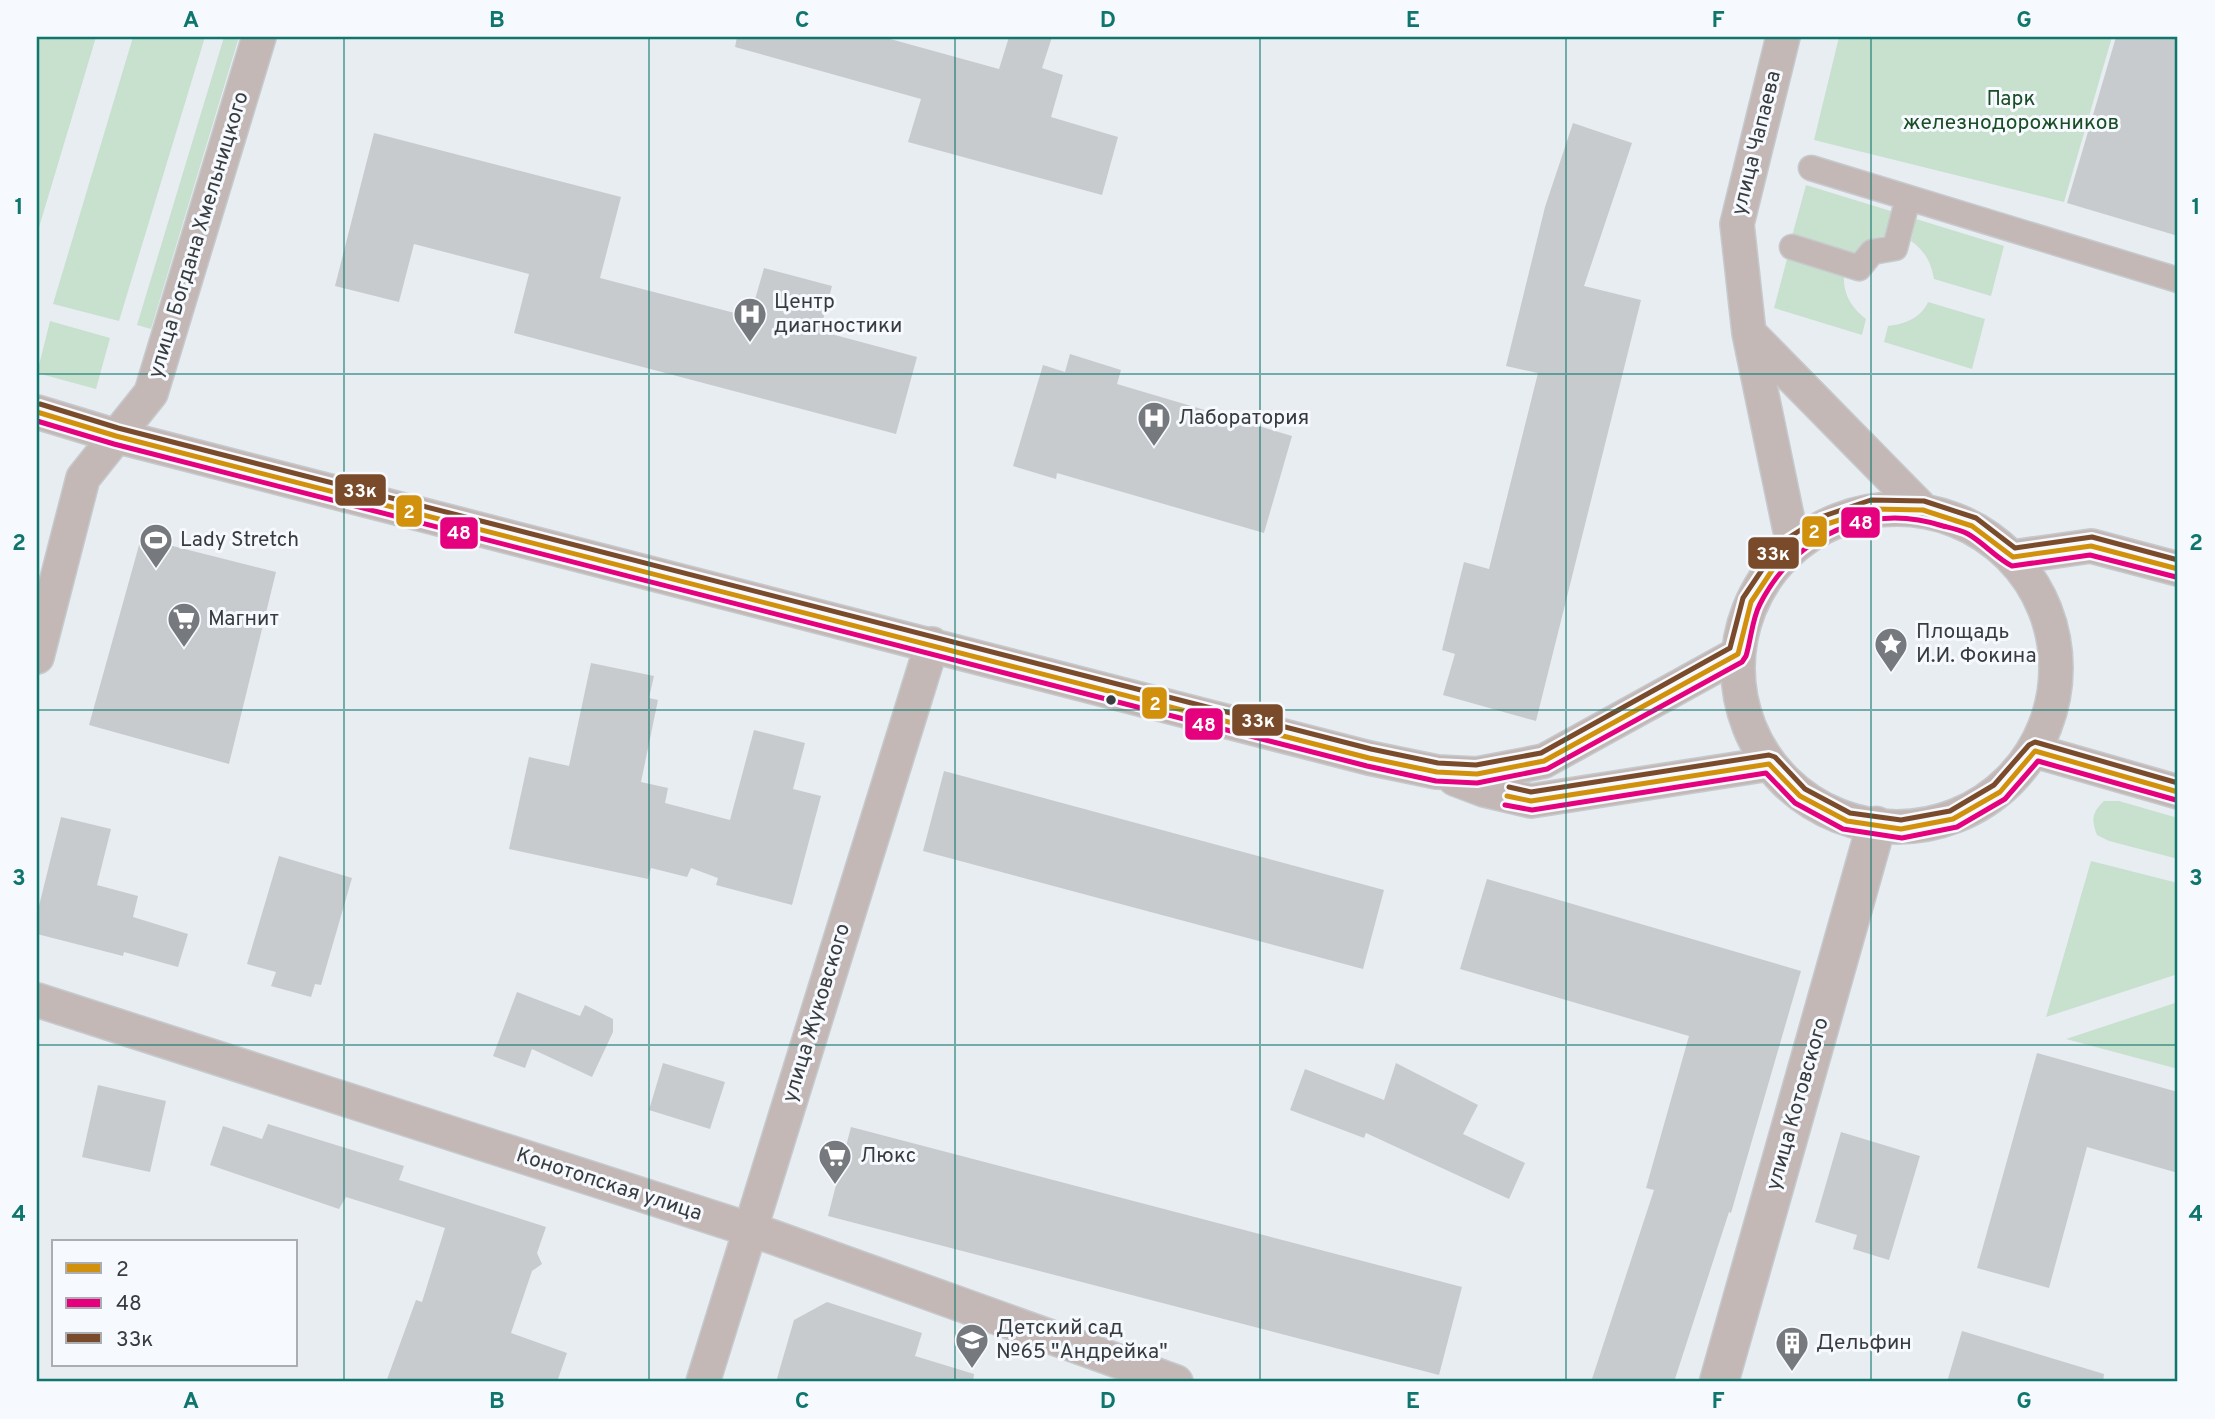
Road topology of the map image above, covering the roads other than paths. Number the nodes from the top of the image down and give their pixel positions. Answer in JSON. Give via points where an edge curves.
{"nodes":[{"id":1,"x":259,"y":37,"type":"edge"},
{"id":2,"x":1783,"y":37,"type":"edge"},
{"id":3,"x":1811,"y":168,"type":"dead end"},
{"id":4,"x":1908,"y":198,"type":"junction"},
{"id":5,"x":1792,"y":247,"type":"dead end"},
{"id":6,"x":2178,"y":280,"type":"edge"},
{"id":7,"x":1749,"y":333,"type":"junction"},
{"id":8,"x":37,"y":412,"type":"edge"},
{"id":9,"x":116,"y":436,"type":"junction"},
{"id":10,"x":1923,"y":510,"type":"junction"},
{"id":11,"x":1793,"y":545,"type":"junction"},
{"id":12,"x":2013,"y":556,"type":"junction"},
{"id":13,"x":2178,"y":569,"type":"edge"},
{"id":14,"x":932,"y":644,"type":"junction"},
{"id":15,"x":1738,"y":654,"type":"junction"},
{"id":16,"x":37,"y":657,"type":"edge"},
{"id":17,"x":2035,"y":751,"type":"junction"},
{"id":18,"x":1769,"y":764,"type":"junction"},
{"id":19,"x":1481,"y":782,"type":"junction"},
{"id":20,"x":2178,"y":792,"type":"edge"},
{"id":21,"x":1876,"y":825,"type":"junction"},
{"id":22,"x":37,"y":1000,"type":"edge"},
{"id":23,"x":750,"y":1230,"type":"junction"},
{"id":24,"x":703,"y":1382,"type":"edge"},
{"id":25,"x":1176,"y":1382,"type":"edge"},
{"id":26,"x":1719,"y":1382,"type":"edge"}],
"edges":[{"from":1,"to":9,"type":"street","name":"улица Богдана Хмельницкого","via":[[151,393]]},
{"from":2,"to":7,"type":"street","name":"улица Чапаева","via":[[1737,224]]},
{"from":3,"to":4,"type":"street"},
{"from":4,"to":5,"type":"street","via":[[1895,247],[1872,252],[1859,268]]},
{"from":4,"to":6,"type":"street"},
{"from":7,"to":10,"type":"street"},
{"from":7,"to":11,"type":"street","name":"улица Чапаева"},
{"from":8,"to":9,"type":"street"},
{"from":9,"to":14,"type":"street"},
{"from":9,"to":16,"type":"street","name":"улица Богдана Хмельницкого","via":[[83,478]]},
{"from":10,"to":11,"type":"street","via":[[1873,509],[1824,525]]},
{"from":10,"to":12,"type":"street","via":[[1972,526]]},
{"from":11,"to":15,"type":"street","via":[[1751,602]]},
{"from":12,"to":13,"type":"street","via":[[2091,547]]},
{"from":12,"to":17,"type":"street","via":[[2042,598],[2056,648],[2054,701]]},
{"from":14,"to":19,"type":"street","via":[[1369,758]]},
{"from":14,"to":23,"type":"street","name":"улица Жуковского"},
{"from":15,"to":18,"type":"street","via":[[1742,708]]},
{"from":15,"to":19,"type":"street","via":[[1544,761]]},
{"from":17,"to":20,"type":"street"},
{"from":17,"to":21,"type":"street","via":[[2000,792],[1954,819],[1901,829]]},
{"from":18,"to":19,"type":"street","via":[[1531,801]]},
{"from":18,"to":21,"type":"street","via":[[1800,796],[1847,821]]},
{"from":21,"to":26,"type":"street","name":"улица Котовского"},
{"from":22,"to":23,"type":"street","name":"Конотопская улица"},
{"from":23,"to":24,"type":"street","name":"улица Жуковского"},
{"from":23,"to":25,"type":"street","name":"Конотопская улица"}]}
